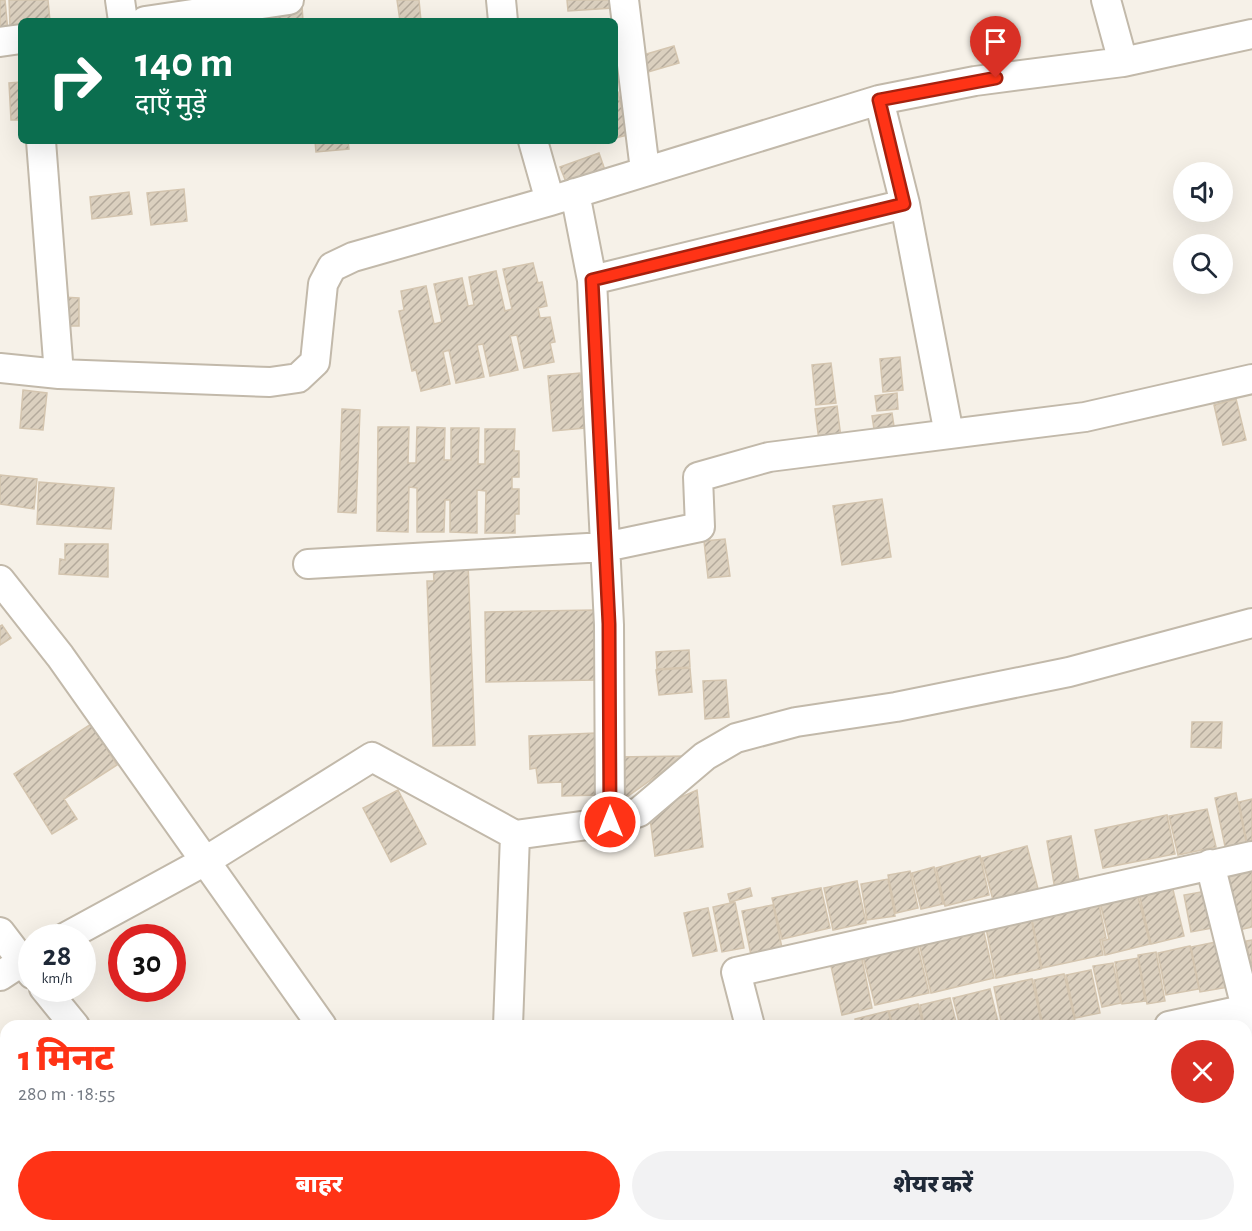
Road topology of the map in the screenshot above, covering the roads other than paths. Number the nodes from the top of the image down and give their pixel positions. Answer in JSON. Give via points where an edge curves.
{"nodes":[{"id":1,"x":120,"y":0,"type":"edge"},
{"id":2,"x":290,"y":0,"type":"edge"},
{"id":3,"x":501,"y":0,"type":"edge"},
{"id":4,"x":624,"y":0,"type":"edge"},
{"id":5,"x":1106,"y":0,"type":"edge"},
{"id":6,"x":123,"y":18,"type":"edge"},
{"id":7,"x":166,"y":18,"type":"edge"},
{"id":8,"x":503,"y":18,"type":"edge"},
{"id":9,"x":1252,"y":34,"type":"edge"},
{"id":10,"x":18,"y":39,"type":"edge"},
{"id":11,"x":0,"y":42,"type":"edge"},
{"id":12,"x":1123,"y":62,"type":"junction"},
{"id":13,"x":879,"y":100,"type":"junction"},
{"id":14,"x":40,"y":144,"type":"edge"},
{"id":15,"x":535,"y":144,"type":"edge"},
{"id":16,"x":645,"y":170,"type":"junction"},
{"id":17,"x":562,"y":197,"type":"junction"},
{"id":18,"x":904,"y":204,"type":"junction"},
{"id":19,"x":592,"y":280,"type":"junction"},
{"id":20,"x":0,"y":368,"type":"edge"},
{"id":21,"x":59,"y":374,"type":"junction"},
{"id":22,"x":1252,"y":379,"type":"edge"},
{"id":23,"x":949,"y":434,"type":"junction"},
{"id":24,"x":605,"y":547,"type":"junction"},
{"id":25,"x":308,"y":564,"type":"dead end"},
{"id":26,"x":0,"y":580,"type":"edge"},
{"id":27,"x":1252,"y":623,"type":"edge"},
{"id":28,"x":610,"y":822,"type":"junction"},
{"id":29,"x":515,"y":835,"type":"junction"},
{"id":30,"x":1252,"y":856,"type":"edge"},
{"id":31,"x":207,"y":860,"type":"junction"},
{"id":32,"x":1210,"y":864,"type":"junction"},
{"id":33,"x":90,"y":924,"type":"edge"},
{"id":34,"x":0,"y":932,"type":"edge"},
{"id":35,"x":18,"y":961,"type":"edge"},
{"id":36,"x":55,"y":1002,"type":"edge"},
{"id":37,"x":1251,"y":1017,"type":"edge"},
{"id":38,"x":70,"y":1020,"type":"edge"},
{"id":39,"x":318,"y":1020,"type":"edge"},
{"id":40,"x":508,"y":1020,"type":"edge"},
{"id":41,"x":748,"y":1020,"type":"edge"},
{"id":42,"x":1224,"y":1020,"type":"edge"}],
"edges":[{"from":1,"to":6,"type":"street"},
{"from":2,"to":7,"type":"street"},
{"from":3,"to":8,"type":"street"},
{"from":4,"to":16,"type":"street"},
{"from":5,"to":12,"type":"street"},
{"from":9,"to":12,"type":"street"},
{"from":10,"to":11,"type":"street"},
{"from":12,"to":13,"type":"street","via":[[975,81]]},
{"from":13,"to":16,"type":"street"},
{"from":13,"to":18,"type":"street"},
{"from":14,"to":21,"type":"street"},
{"from":15,"to":17,"type":"street"},
{"from":16,"to":17,"type":"street"},
{"from":17,"to":19,"type":"street"},
{"from":17,"to":21,"type":"street","via":[[353,257],[332,267],[323,284],[315,362],[298,378],[270,382]]},
{"from":18,"to":19,"type":"street"},
{"from":18,"to":23,"type":"street"},
{"from":19,"to":24,"type":"street"},
{"from":20,"to":21,"type":"street"},
{"from":22,"to":23,"type":"street","via":[[1085,417]]},
{"from":23,"to":24,"type":"street","via":[[769,457],[698,477],[700,527]]},
{"from":24,"to":25,"type":"street"},
{"from":24,"to":28,"type":"street"},
{"from":26,"to":31,"type":"street","via":[[60,656]]},
{"from":27,"to":28,"type":"street","via":[[1069,672],[896,707],[796,722],[736,738],[705,756],[639,812]]},
{"from":28,"to":29,"type":"street"},
{"from":29,"to":31,"type":"street","via":[[372,758]]},
{"from":29,"to":40,"type":"street"},
{"from":30,"to":32,"type":"street"},
{"from":31,"to":33,"type":"street"},
{"from":31,"to":39,"type":"street"},
{"from":32,"to":37,"type":"street"},
{"from":32,"to":41,"type":"street","via":[[736,972]]},
{"from":34,"to":35,"type":"street"},
{"from":36,"to":38,"type":"street"},
{"from":37,"to":42,"type":"street"}]}
